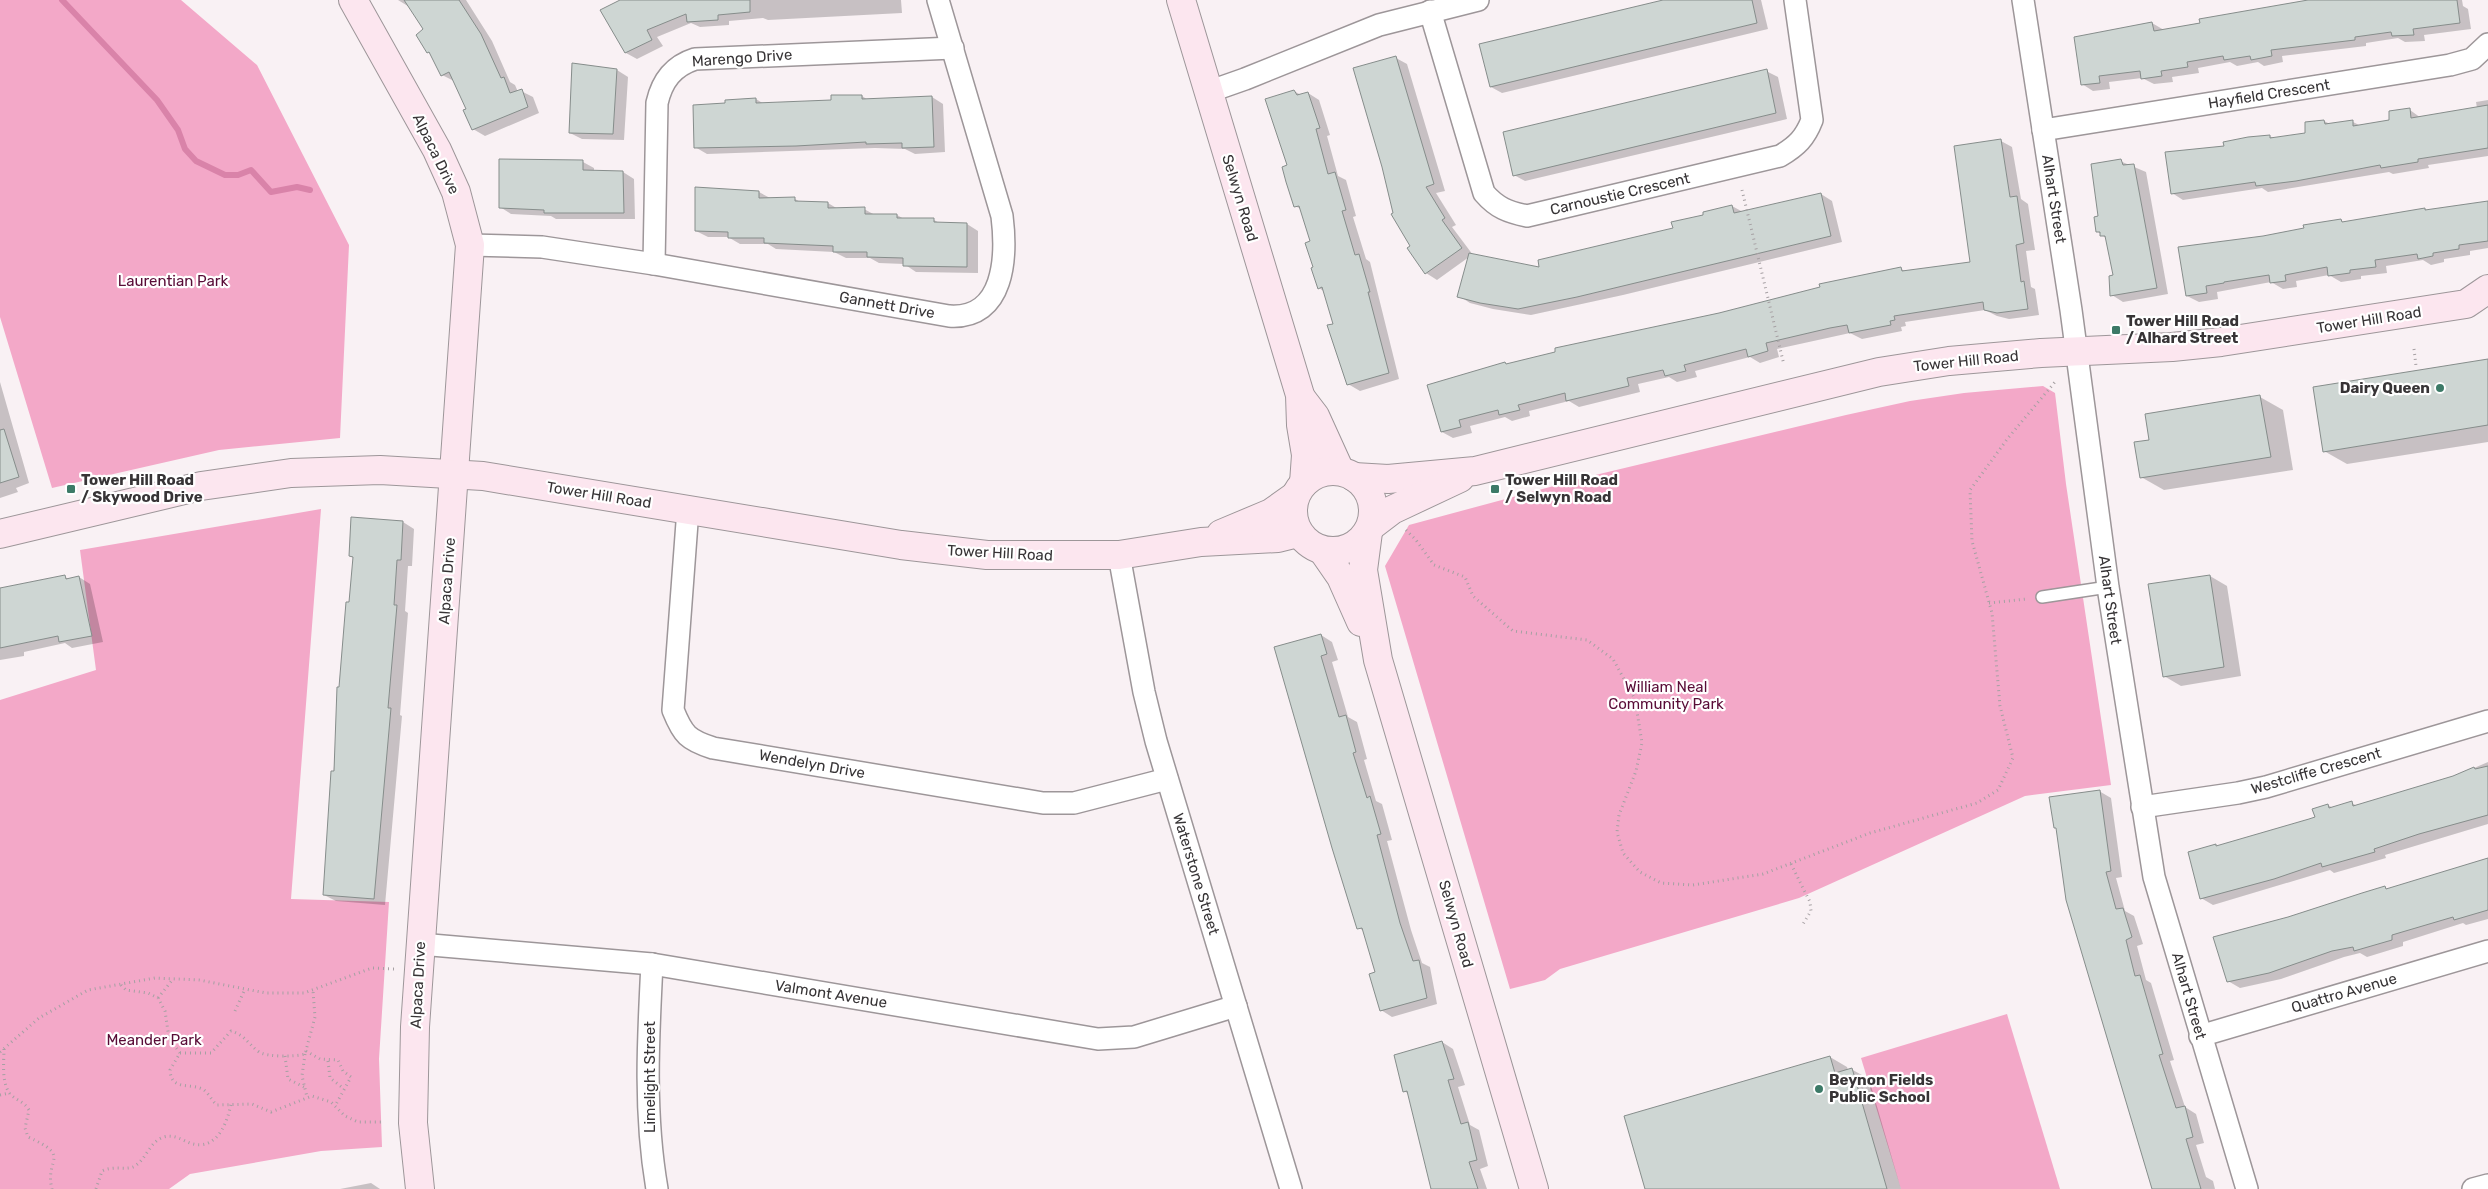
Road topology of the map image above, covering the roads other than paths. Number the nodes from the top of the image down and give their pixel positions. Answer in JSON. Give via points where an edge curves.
{"nodes":[{"id":1,"x":353,"y":0,"type":"edge"},
{"id":2,"x":938,"y":0,"type":"edge"},
{"id":3,"x":1181,"y":0,"type":"edge"},
{"id":4,"x":1478,"y":0,"type":"edge"},
{"id":5,"x":1794,"y":0,"type":"edge"},
{"id":6,"x":2023,"y":0,"type":"edge"},
{"id":7,"x":1430,"y":12,"type":"junction"},
{"id":8,"x":2488,"y":44,"type":"edge"},
{"id":9,"x":953,"y":48,"type":"junction"},
{"id":10,"x":1208,"y":92,"type":"junction"},
{"id":11,"x":2043,"y":130,"type":"junction"},
{"id":12,"x":470,"y":244,"type":"junction"},
{"id":13,"x":654,"y":264,"type":"junction"},
{"id":14,"x":2481,"y":301,"type":"edge"},
{"id":15,"x":2077,"y":353,"type":"junction"},
{"id":16,"x":1300,"y":395,"type":"junction"},
{"id":17,"x":1475,"y":471,"type":"junction"},
{"id":18,"x":455,"y":474,"type":"junction"},
{"id":19,"x":1347,"y":474,"type":"junction"},
{"id":20,"x":1300,"y":489,"type":"junction"},
{"id":21,"x":688,"y":509,"type":"junction"},
{"id":22,"x":1369,"y":529,"type":"junction"},
{"id":23,"x":1298,"y":532,"type":"junction"},
{"id":24,"x":0,"y":534,"type":"edge"},
{"id":25,"x":1201,"y":542,"type":"junction"},
{"id":26,"x":1323,"y":551,"type":"junction"},
{"id":27,"x":1119,"y":555,"type":"junction"},
{"id":28,"x":2108,"y":587,"type":"junction"},
{"id":29,"x":2042,"y":597,"type":"road end"},
{"id":30,"x":1378,"y":660,"type":"junction"},
{"id":31,"x":2488,"y":721,"type":"edge"},
{"id":32,"x":1168,"y":779,"type":"junction"},
{"id":33,"x":2142,"y":807,"type":"junction"},
{"id":34,"x":420,"y":944,"type":"junction"},
{"id":35,"x":2488,"y":951,"type":"edge"},
{"id":36,"x":652,"y":964,"type":"junction"},
{"id":37,"x":1236,"y":1006,"type":"junction"},
{"id":38,"x":2200,"y":1036,"type":"junction"},
{"id":39,"x":2488,"y":1185,"type":"edge"},
{"id":40,"x":420,"y":1189,"type":"edge"},
{"id":41,"x":656,"y":1189,"type":"edge"},
{"id":42,"x":1291,"y":1189,"type":"edge"},
{"id":43,"x":1534,"y":1189,"type":"edge"},
{"id":44,"x":2247,"y":1189,"type":"edge"},
{"id":45,"x":2474,"y":1189,"type":"edge"}],
"edges":[{"from":1,"to":12,"type":"street","name":"Alpaca Drive","via":[[437,150],[456,192]]},
{"from":2,"to":9,"type":"street","name":"Gannett Drive"},
{"from":3,"to":10,"type":"street","name":"Selwyn Road"},
{"from":4,"to":7,"type":"street"},
{"from":5,"to":7,"type":"street","name":"Carnoustie Crescent","via":[[1812,120],[1797,146],[1780,156],[1527,216],[1506,212],[1484,193]]},
{"from":6,"to":11,"type":"street","name":"Alhart Street"},
{"from":7,"to":10,"type":"street","via":[[1379,26]]},
{"from":8,"to":11,"type":"street","name":"Hayfield Crescent","via":[[2472,59],[2450,65]]},
{"from":9,"to":13,"type":"street","name":"Marengo Drive","via":[[695,59],[682,63],[661,86],[657,103]]},
{"from":9,"to":13,"type":"street","name":"Gannett Drive","via":[[1002,216],[1004,233],[999,282],[993,297],[978,310],[963,317],[949,316]]},
{"from":10,"to":16,"type":"street","name":"Selwyn Road"},
{"from":11,"to":15,"type":"street","name":"Alhart Street"},
{"from":12,"to":13,"type":"street","name":"Gannett Drive","via":[[542,247]]},
{"from":12,"to":18,"type":"street","name":"Alpaca Drive"},
{"from":14,"to":15,"type":"street","name":"Tower Hill Road","via":[[2221,342]]},
{"from":15,"to":17,"type":"street","name":"Tower Hill Road","via":[[1949,361],[1879,372]]},
{"from":15,"to":28,"type":"street","name":"Alhart Street"},
{"from":16,"to":19,"type":"street","name":"Selwyn Road"},
{"from":16,"to":20,"type":"street","name":"Selwyn Road","via":[[1306,455]]},
{"from":17,"to":19,"type":"street","name":"Tower Hill Road","via":[[1388,479]]},
{"from":17,"to":22,"type":"street","name":"Tower Hill Road","via":[[1392,510]]},
{"from":18,"to":21,"type":"street","name":"Tower Hill Road"},
{"from":18,"to":24,"type":"street","name":"Tower Hill Road","via":[[329,471],[245,479],[161,495]]},
{"from":18,"to":34,"type":"street","name":"Alpaca Drive"},
{"from":19,"to":20,"type":"street","via":[[1320,473]]},
{"from":19,"to":22,"type":"street","via":[[1369,493],[1373,504]]},
{"from":20,"to":23,"type":"street","via":[[1292,508]]},
{"from":20,"to":25,"type":"street","name":"Tower Hill Road","via":[[1271,513]]},
{"from":21,"to":27,"type":"street","name":"Tower Hill Road","via":[[901,545],[987,555]]},
{"from":21,"to":32,"type":"street","name":"Wendelyn Drive","via":[[673,710],[680,727],[691,740],[713,748],[1043,803],[1074,803]]},
{"from":22,"to":26,"type":"street","via":[[1360,542],[1349,549]]},
{"from":22,"to":30,"type":"street","name":"Selwyn Road","via":[[1363,570]]},
{"from":23,"to":25,"type":"street","name":"Tower Hill Road","via":[[1278,538]]},
{"from":23,"to":26,"type":"street","via":[[1305,541]]},
{"from":25,"to":27,"type":"street","name":"Tower Hill Road"},
{"from":26,"to":30,"type":"street","name":"Selwyn Road","via":[[1341,577]]},
{"from":27,"to":32,"type":"street","name":"Waterstone Street","via":[[1144,692]]},
{"from":28,"to":29,"type":"lane"},
{"from":28,"to":33,"type":"street","name":"Alhart Street"},
{"from":30,"to":43,"type":"street","name":"Selwyn Road"},
{"from":31,"to":33,"type":"street","name":"Westcliffe Crescent","via":[[2266,787]]},
{"from":32,"to":37,"type":"street","name":"Waterstone Street"},
{"from":33,"to":38,"type":"street","name":"Alhart Street","via":[[2154,877]]},
{"from":34,"to":36,"type":"street","name":"Valmont Avenue"},
{"from":34,"to":40,"type":"street","name":"Alpaca Drive","via":[[413,1076],[413,1123]]},
{"from":35,"to":38,"type":"street","name":"Quattro Avenue"},
{"from":36,"to":37,"type":"street","name":"Valmont Avenue","via":[[1098,1039],[1134,1037]]},
{"from":36,"to":41,"type":"street","name":"Limelight Street","via":[[647,1058],[648,1115]]},
{"from":37,"to":42,"type":"street","name":"Waterstone Street"},
{"from":38,"to":44,"type":"street","name":"Alhart Street"},
{"from":39,"to":45,"type":"street"}]}
